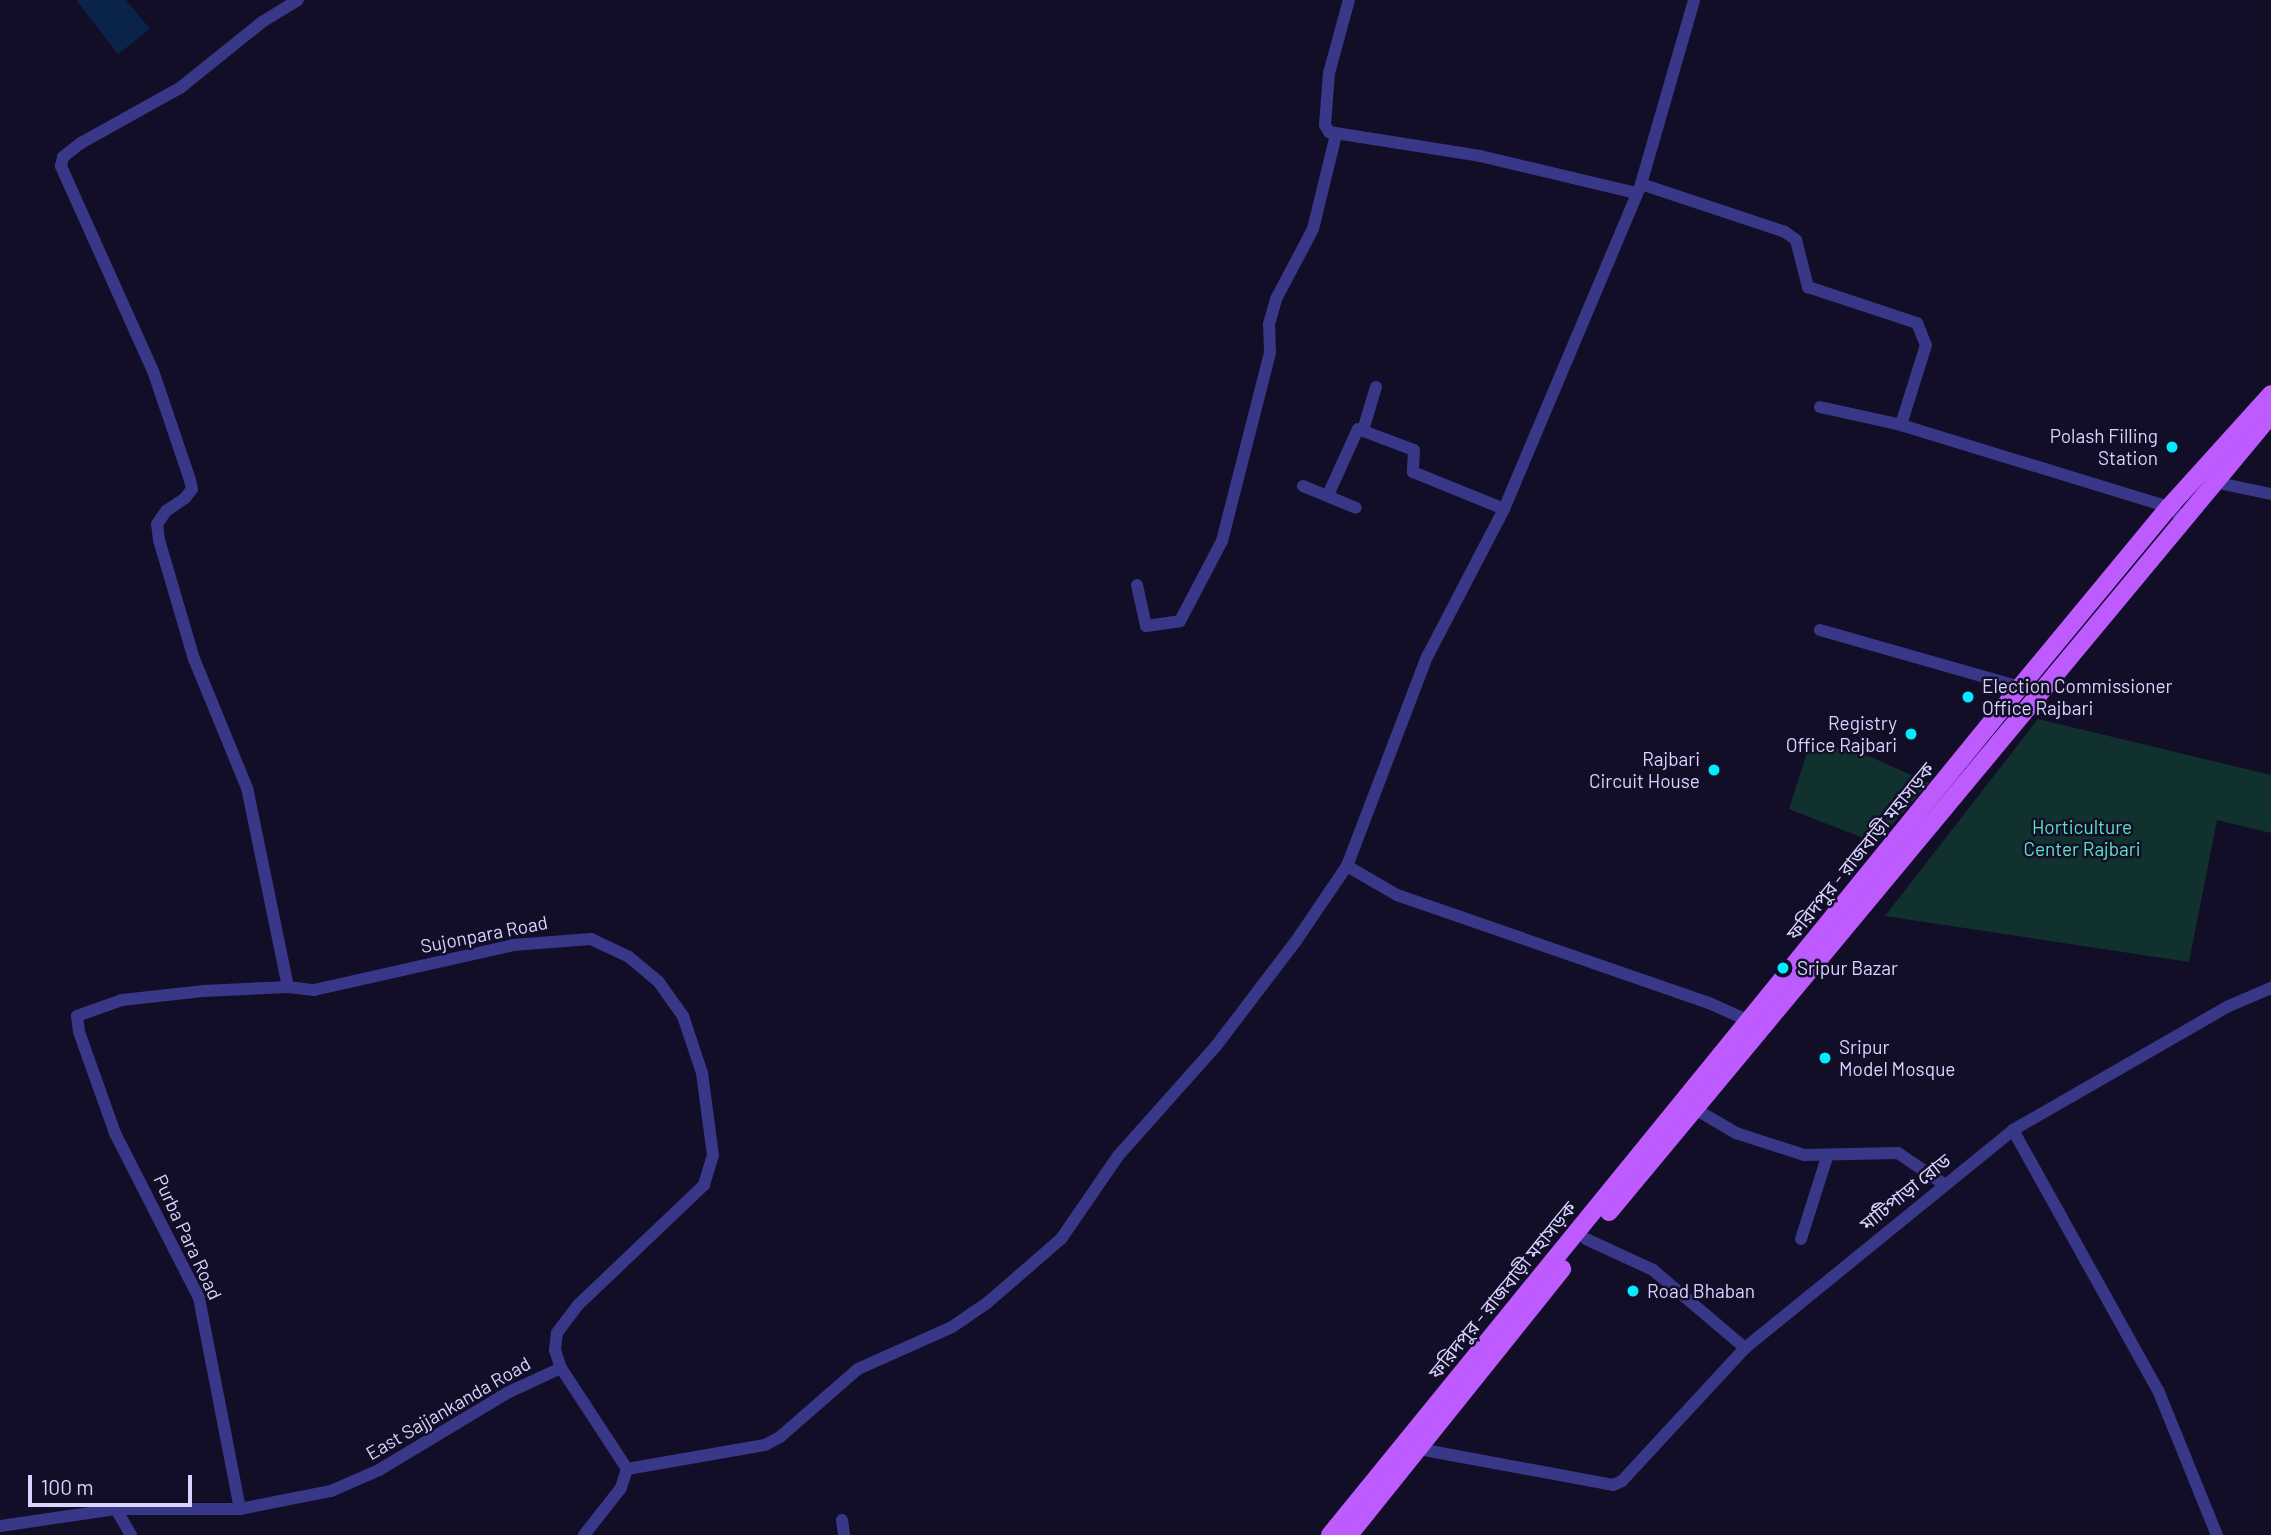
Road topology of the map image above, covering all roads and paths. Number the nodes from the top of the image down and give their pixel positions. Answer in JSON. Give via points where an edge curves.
{"nodes":[{"id":1,"x":298,"y":0,"type":"edge"},
{"id":2,"x":1349,"y":0,"type":"edge"},
{"id":3,"x":1694,"y":0,"type":"edge"},
{"id":4,"x":1336,"y":135,"type":"junction"},
{"id":5,"x":1639,"y":189,"type":"junction"},
{"id":6,"x":1376,"y":387,"type":"dead end"},
{"id":7,"x":2271,"y":394,"type":"edge"},
{"id":8,"x":1819,"y":407,"type":"dead end"},
{"id":9,"x":2271,"y":415,"type":"edge"},
{"id":10,"x":1901,"y":425,"type":"junction"},
{"id":11,"x":1363,"y":430,"type":"junction"},
{"id":12,"x":2214,"y":482,"type":"junction"},
{"id":13,"x":1303,"y":486,"type":"dead end"},
{"id":14,"x":2271,"y":494,"type":"edge"},
{"id":15,"x":1328,"y":495,"type":"junction"},
{"id":16,"x":1356,"y":508,"type":"dead end"},
{"id":17,"x":1504,"y":509,"type":"junction"},
{"id":18,"x":2176,"y":512,"type":"junction"},
{"id":19,"x":1137,"y":585,"type":"dead end"},
{"id":20,"x":1820,"y":630,"type":"dead end"},
{"id":21,"x":2020,"y":687,"type":"junction"},
{"id":22,"x":1347,"y":866,"type":"junction"},
{"id":23,"x":288,"y":987,"type":"junction"},
{"id":24,"x":2271,"y":988,"type":"edge"},
{"id":25,"x":1749,"y":1021,"type":"junction"},
{"id":26,"x":79,"y":1032,"type":"joint"},
{"id":27,"x":1695,"y":1109,"type":"junction"},
{"id":28,"x":2012,"y":1130,"type":"junction"},
{"id":29,"x":1827,"y":1157,"type":"junction"},
{"id":30,"x":1945,"y":1185,"type":"junction"},
{"id":31,"x":1586,"y":1239,"type":"junction"},
{"id":32,"x":1801,"y":1239,"type":"dead end"},
{"id":33,"x":1745,"y":1348,"type":"junction"},
{"id":34,"x":561,"y":1368,"type":"junction"},
{"id":35,"x":1419,"y":1448,"type":"junction"},
{"id":36,"x":627,"y":1469,"type":"junction"},
{"id":37,"x":240,"y":1509,"type":"junction"},
{"id":38,"x":116,"y":1510,"type":"junction"},
{"id":39,"x":842,"y":1520,"type":"dead end"},
{"id":40,"x":0,"y":1526,"type":"edge"},
{"id":41,"x":131,"y":1535,"type":"edge"},
{"id":42,"x":584,"y":1535,"type":"edge"},
{"id":43,"x":844,"y":1535,"type":"edge"},
{"id":44,"x":1330,"y":1535,"type":"edge"},
{"id":45,"x":1349,"y":1535,"type":"edge"},
{"id":46,"x":2217,"y":1535,"type":"edge"}],
"edges":[{"from":1,"to":23,"type":"street","via":[[262,22],[180,88],[81,143],[63,157],[61,166],[153,371],[190,480],[192,489],[157,524],[159,540],[203,683],[247,788]]},
{"from":2,"to":4,"type":"street","via":[[1329,73],[1325,125]]},
{"from":3,"to":5,"type":"street"},
{"from":4,"to":5,"type":"street","via":[[1480,156]]},
{"from":4,"to":19,"type":"street","via":[[1312,229],[1276,299],[1269,324],[1268,361],[1222,541],[1180,621],[1146,626]]},
{"from":5,"to":10,"type":"street","via":[[1785,232],[1796,240],[1808,287],[1917,323],[1926,345]]},
{"from":5,"to":17,"type":"street"},
{"from":6,"to":11,"type":"street"},
{"from":7,"to":18,"type":"main road","name":"ফরিদপুর - রাজবাড়ী মহাসড়ক"},
{"from":8,"to":10,"type":"street"},
{"from":9,"to":12,"type":"main road","name":"ফরিদপুর - রাজবাড়ী মহাসড়ক"},
{"from":10,"to":18,"type":"street"},
{"from":11,"to":15,"type":"street","via":[[1353,433]]},
{"from":11,"to":17,"type":"street","via":[[1414,450],[1413,472]]},
{"from":12,"to":14,"type":"street"},
{"from":12,"to":18,"type":"main road","name":"ফরিদপুর - রাজবাড়ী মহাসড়ক"},
{"from":13,"to":15,"type":"street"},
{"from":15,"to":16,"type":"street"},
{"from":17,"to":22,"type":"street","via":[[1427,657]]},
{"from":18,"to":21,"type":"main road","name":"ফরিদপুর - রাজবাড়ী মহাসড়ক"},
{"from":18,"to":27,"type":"main road","name":"ফরিদপুর - রাজবাড়ী মহাসড়ক"},
{"from":20,"to":21,"type":"street"},
{"from":21,"to":25,"type":"main road","name":"ফরিদপুর - রাজবাড়ী মহাসড়ক"},
{"from":22,"to":25,"type":"street","via":[[1396,895],[1709,1003]]},
{"from":22,"to":36,"type":"street","via":[[1216,1046],[1118,1157],[1060,1239],[987,1303],[941,1333],[858,1369],[765,1445]]},
{"from":23,"to":26,"type":"street","name":"Sujonpara Road","via":[[122,1000],[85,1010],[77,1016]]},
{"from":23,"to":34,"type":"street","name":"Sujonpara Road","via":[[314,990],[513,944],[591,939],[629,957],[658,981],[683,1016],[702,1073],[713,1155],[704,1185],[579,1305],[557,1333],[555,1350]]},
{"from":24,"to":28,"type":"street","name":"মাটিপাড়া রোড","via":[[2229,1006]]},
{"from":25,"to":44,"type":"main road","name":"ফরিদপুর - রাজবাড়ী মহাসড়ক"},
{"from":26,"to":37,"type":"street","name":"Purba Para Road","via":[[115,1133],[199,1298]]},
{"from":27,"to":29,"type":"street","via":[[1758,1142]]},
{"from":27,"to":31,"type":"main road","name":"ফরিদপুর - রাজবাড়ী মহাসড়ক"},
{"from":28,"to":30,"type":"street","name":"মাটিপাড়া রোড"},
{"from":28,"to":46,"type":"street","via":[[2158,1390]]},
{"from":29,"to":30,"type":"street","via":[[1886,1150]]},
{"from":29,"to":32,"type":"street"},
{"from":30,"to":33,"type":"street","name":"মাটিপাড়া রোড"},
{"from":31,"to":33,"type":"street","via":[[1653,1270]]},
{"from":31,"to":35,"type":"main road","name":"ফরিদপুর - রাজবাড়ী মহাসড়ক"},
{"from":33,"to":35,"type":"street","name":"মাটিপাড়া রোড","via":[[1622,1481],[1613,1485]]},
{"from":34,"to":36,"type":"street","name":"East Sajjankanda Road"},
{"from":34,"to":37,"type":"street","name":"East Sajjankanda Road","via":[[509,1392],[350,1485]]},
{"from":35,"to":45,"type":"main road","name":"ফরিদপুর - রাজবাড়ী মহাসড়ক"},
{"from":36,"to":42,"type":"street","via":[[621,1488]]},
{"from":37,"to":38,"type":"street","name":"East Sajjankanda Road"},
{"from":38,"to":40,"type":"street","name":"East Sajjankanda Road"},
{"from":38,"to":41,"type":"street"},
{"from":39,"to":43,"type":"street"}]}
